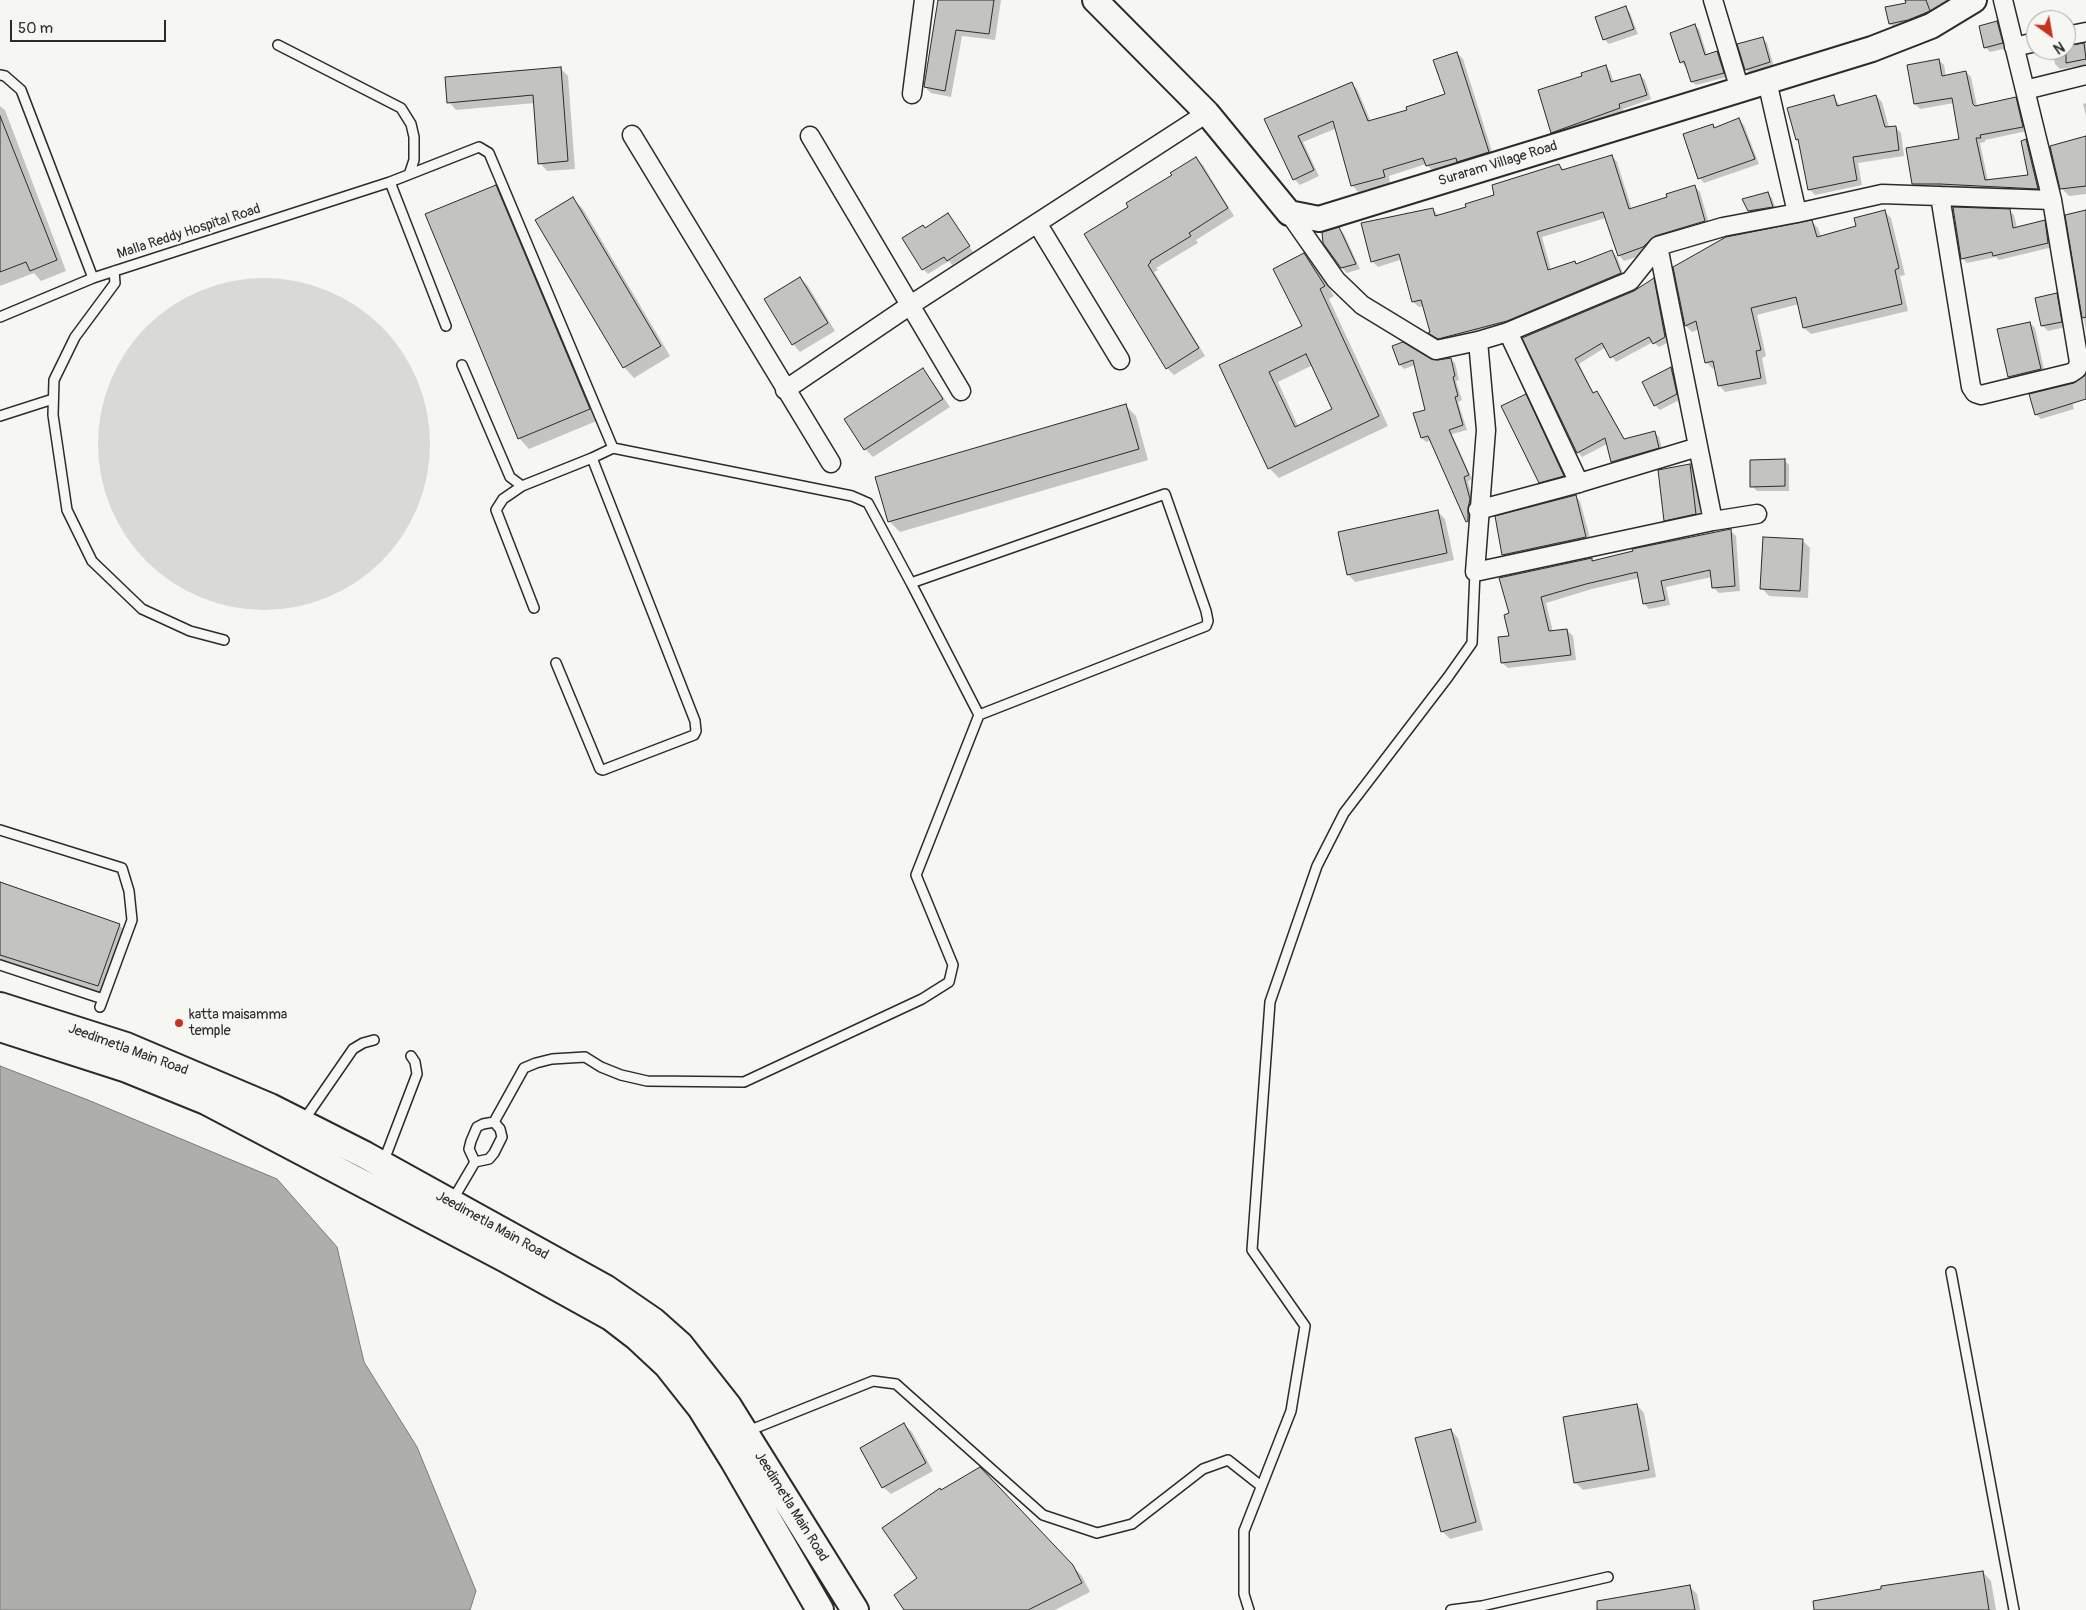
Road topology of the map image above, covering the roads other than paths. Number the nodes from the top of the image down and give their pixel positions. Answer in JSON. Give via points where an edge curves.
{"nodes":[{"id":1,"x":924,"y":0,"type":"edge"},
{"id":2,"x":1095,"y":0,"type":"edge"},
{"id":3,"x":1713,"y":0,"type":"edge"},
{"id":4,"x":1974,"y":0,"type":"edge"},
{"id":5,"x":2003,"y":0,"type":"edge"},
{"id":6,"x":2026,"y":44,"type":"edge"},
{"id":7,"x":278,"y":45,"type":"dead end"},
{"id":8,"x":2014,"y":47,"type":"junction"},
{"id":9,"x":0,"y":75,"type":"edge"},
{"id":10,"x":2086,"y":75,"type":"edge"},
{"id":11,"x":1767,"y":81,"type":"junction"},
{"id":12,"x":1740,"y":90,"type":"junction"},
{"id":13,"x":2025,"y":90,"type":"junction"},
{"id":14,"x":912,"y":94,"type":"dead end"},
{"id":15,"x":1207,"y":113,"type":"junction"},
{"id":16,"x":632,"y":135,"type":"dead end"},
{"id":17,"x":810,"y":136,"type":"dead end"},
{"id":18,"x":410,"y":172,"type":"junction"},
{"id":19,"x":390,"y":182,"type":"junction"},
{"id":20,"x":1940,"y":196,"type":"junction"},
{"id":21,"x":2052,"y":200,"type":"junction"},
{"id":22,"x":1289,"y":213,"type":"junction"},
{"id":23,"x":1797,"y":214,"type":"junction"},
{"id":24,"x":1036,"y":223,"type":"junction"},
{"id":25,"x":1658,"y":246,"type":"junction"},
{"id":26,"x":114,"y":271,"type":"junction"},
{"id":27,"x":93,"y":278,"type":"junction"},
{"id":28,"x":909,"y":306,"type":"junction"},
{"id":29,"x":0,"y":317,"type":"edge"},
{"id":30,"x":446,"y":326,"type":"dead end"},
{"id":31,"x":1508,"y":332,"type":"junction"},
{"id":32,"x":1478,"y":341,"type":"junction"},
{"id":33,"x":1120,"y":360,"type":"dead end"},
{"id":34,"x":462,"y":365,"type":"dead end"},
{"id":35,"x":785,"y":390,"type":"junction"},
{"id":36,"x":961,"y":391,"type":"dead end"},
{"id":37,"x":53,"y":399,"type":"junction"},
{"id":38,"x":0,"y":416,"type":"edge"},
{"id":39,"x":1698,"y":447,"type":"junction"},
{"id":40,"x":613,"y":448,"type":"junction"},
{"id":41,"x":592,"y":458,"type":"junction"},
{"id":42,"x":831,"y":463,"type":"dead end"},
{"id":43,"x":1579,"y":483,"type":"junction"},
{"id":44,"x":522,"y":486,"type":"junction"},
{"id":45,"x":1478,"y":510,"type":"junction"},
{"id":46,"x":1756,"y":514,"type":"dead end"},
{"id":47,"x":1713,"y":521,"type":"junction"},
{"id":48,"x":1475,"y":572,"type":"junction"},
{"id":49,"x":911,"y":583,"type":"junction"},
{"id":50,"x":534,"y":608,"type":"dead end"},
{"id":51,"x":224,"y":640,"type":"dead end"},
{"id":52,"x":556,"y":663,"type":"dead end"},
{"id":53,"x":978,"y":715,"type":"junction"},
{"id":54,"x":0,"y":830,"type":"edge"},
{"id":55,"x":0,"y":965,"type":"edge"},
{"id":56,"x":0,"y":1006,"type":"edge"},
{"id":57,"x":0,"y":1028,"type":"edge"},
{"id":58,"x":374,"y":1040,"type":"dead end"},
{"id":59,"x":410,"y":1056,"type":"dead end"},
{"id":60,"x":494,"y":1122,"type":"junction"},
{"id":61,"x":302,"y":1123,"type":"junction"},
{"id":62,"x":475,"y":1162,"type":"junction"},
{"id":63,"x":382,"y":1165,"type":"junction"},
{"id":64,"x":451,"y":1203,"type":"junction"},
{"id":65,"x":1950,"y":1272,"type":"dead end"},
{"id":66,"x":745,"y":1432,"type":"junction"},
{"id":67,"x":1261,"y":1486,"type":"junction"},
{"id":68,"x":1608,"y":1577,"type":"dead end"},
{"id":69,"x":820,"y":1610,"type":"edge"},
{"id":70,"x":855,"y":1610,"type":"edge"},
{"id":71,"x":1249,"y":1610,"type":"edge"},
{"id":72,"x":1451,"y":1610,"type":"edge"},
{"id":73,"x":2014,"y":1610,"type":"edge"}],
"edges":[{"from":1,"to":14,"type":"street"},
{"from":2,"to":15,"type":"main road"},
{"from":3,"to":12,"type":"street"},
{"from":4,"to":11,"type":"main road","name":"Suraram Village Road","via":[[1914,33]]},
{"from":5,"to":8,"type":"street"},
{"from":6,"to":8,"type":"street"},
{"from":7,"to":18,"type":"lane","via":[[401,108],[411,124],[414,137],[414,160]]},
{"from":8,"to":13,"type":"street"},
{"from":9,"to":27,"type":"lane","via":[[21,90]]},
{"from":10,"to":13,"type":"street"},
{"from":11,"to":12,"type":"main road","name":"Suraram Village Road"},
{"from":11,"to":23,"type":"street"},
{"from":12,"to":22,"type":"main road","name":"Suraram Village Road","via":[[1319,219]]},
{"from":13,"to":21,"type":"street"},
{"from":15,"to":22,"type":"main road"},
{"from":15,"to":24,"type":"street"},
{"from":16,"to":35,"type":"street"},
{"from":17,"to":28,"type":"street"},
{"from":18,"to":19,"type":"lane","name":"Malla Reddy Hospital Road"},
{"from":18,"to":40,"type":"lane","name":"Malla Reddy Hospital Road","via":[[479,147],[489,153]]},
{"from":19,"to":26,"type":"lane","name":"Malla Reddy Hospital Road"},
{"from":19,"to":30,"type":"lane"},
{"from":20,"to":21,"type":"street"},
{"from":20,"to":21,"type":"street","via":[[1971,387],[1981,395],[2072,373],[2077,369],[2079,362]]},
{"from":20,"to":23,"type":"street","via":[[1882,194]]},
{"from":22,"to":32,"type":"street","via":[[1336,280],[1362,305],[1436,350]]},
{"from":23,"to":25,"type":"street","via":[[1722,227]]},
{"from":24,"to":28,"type":"street"},
{"from":24,"to":33,"type":"street"},
{"from":25,"to":31,"type":"street","via":[[1630,281]]},
{"from":25,"to":39,"type":"street"},
{"from":26,"to":27,"type":"lane","name":"Malla Reddy Hospital Road"},
{"from":26,"to":37,"type":"lane","via":[[115,283],[75,337],[54,380]]},
{"from":27,"to":29,"type":"lane","name":"Malla Reddy Hospital Road"},
{"from":28,"to":35,"type":"street"},
{"from":28,"to":36,"type":"street"},
{"from":31,"to":32,"type":"street"},
{"from":31,"to":43,"type":"street"},
{"from":32,"to":45,"type":"street","via":[[1486,430]]},
{"from":34,"to":44,"type":"lane","via":[[510,477]]},
{"from":35,"to":42,"type":"street"},
{"from":37,"to":38,"type":"lane"},
{"from":37,"to":51,"type":"lane","via":[[67,510],[92,560],[142,609],[190,631]]},
{"from":39,"to":43,"type":"street"},
{"from":39,"to":47,"type":"street"},
{"from":40,"to":41,"type":"lane"},
{"from":40,"to":49,"type":"lane","via":[[852,496],[868,503]]},
{"from":41,"to":44,"type":"lane"},
{"from":41,"to":52,"type":"lane","via":[[695,721],[694,736],[600,769]]},
{"from":43,"to":45,"type":"street"},
{"from":44,"to":50,"type":"lane","via":[[503,499],[496,510]]},
{"from":45,"to":48,"type":"street"},
{"from":46,"to":47,"type":"street"},
{"from":47,"to":48,"type":"street"},
{"from":48,"to":67,"type":"lane","via":[[1472,643],[1344,813],[1317,866],[1270,1002],[1252,1250],[1305,1326],[1291,1411]]},
{"from":49,"to":53,"type":"lane"},
{"from":49,"to":53,"type":"lane","via":[[1165,494],[1206,611],[1206,626]]},
{"from":53,"to":60,"type":"lane","via":[[916,875],[953,965],[949,982],[922,999],[744,1082],[647,1081],[622,1076],[585,1057],[552,1058],[524,1068]]},
{"from":54,"to":55,"type":"lane","via":[[122,868],[129,891],[132,920],[102,1003]]},
{"from":56,"to":61,"type":"main road","name":"Jeedimetla Main Road","via":[[126,1046]]},
{"from":57,"to":69,"type":"main road","name":"Jeedimetla Main Road","via":[[127,1069],[206,1101],[611,1317],[667,1364],[701,1408]]},
{"from":58,"to":61,"type":"lane","via":[[353,1048]]},
{"from":59,"to":63,"type":"lane","via":[[417,1074]]},
{"from":60,"to":62,"type":"lane","via":[[477,1127],[470,1141],[469,1149]]},
{"from":60,"to":62,"type":"lane","via":[[502,1137],[489,1159]]},
{"from":61,"to":63,"type":"main road","name":"Jeedimetla Main Road"},
{"from":62,"to":64,"type":"lane"},
{"from":63,"to":64,"type":"main road","name":"Jeedimetla Main Road"},
{"from":64,"to":66,"type":"main road","name":"Jeedimetla Main Road","via":[[606,1288],[653,1320],[680,1345]]},
{"from":65,"to":73,"type":"lane"},
{"from":66,"to":67,"type":"lane","via":[[873,1380],[896,1384],[1043,1516],[1097,1532],[1132,1524],[1202,1469],[1228,1460]]},
{"from":66,"to":70,"type":"main road","name":"Jeedimetla Main Road"},
{"from":67,"to":71,"type":"lane","via":[[1244,1531],[1244,1594]]},
{"from":68,"to":72,"type":"lane"}]}
